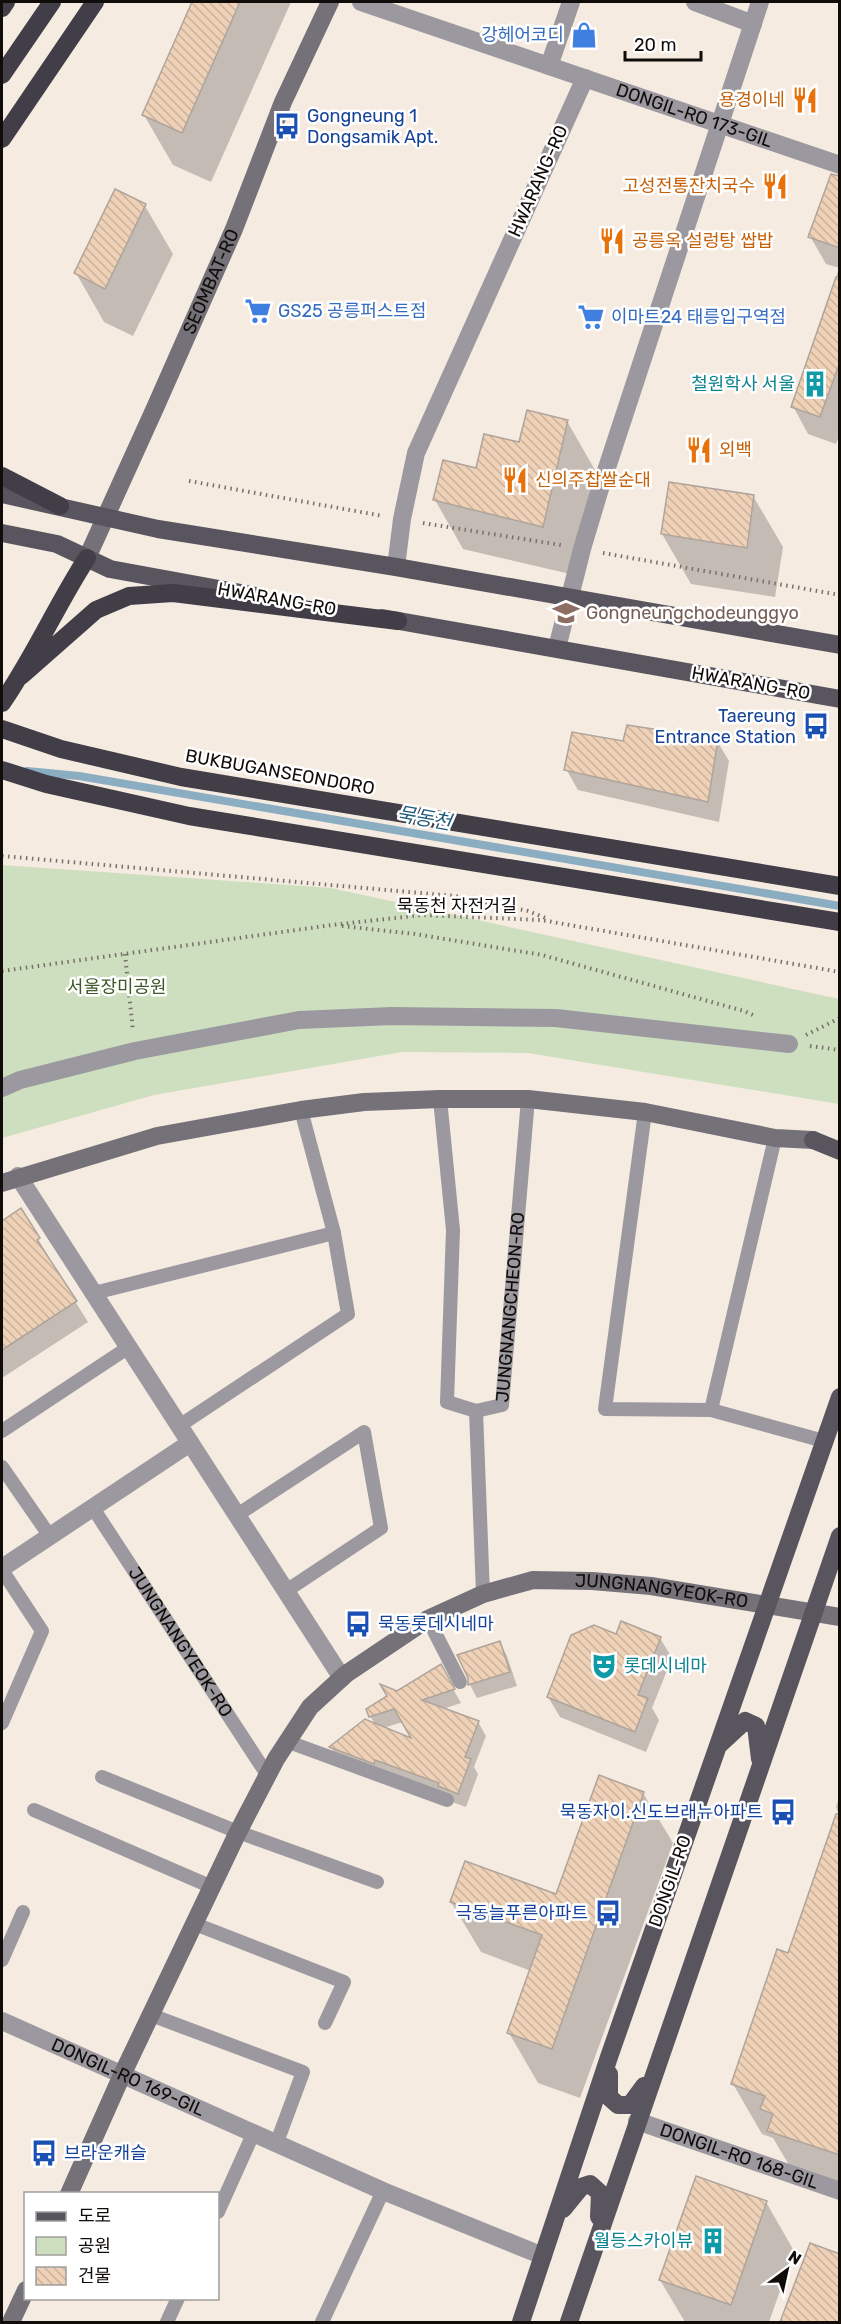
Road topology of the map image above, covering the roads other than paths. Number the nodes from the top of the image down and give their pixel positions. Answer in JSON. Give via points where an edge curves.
{"nodes":[{"id":1,"x":6,"y":2,"type":"edge"},
{"id":2,"x":52,"y":2,"type":"edge"},
{"id":3,"x":95,"y":2,"type":"edge"},
{"id":4,"x":330,"y":2,"type":"edge"},
{"id":5,"x":361,"y":2,"type":"edge"},
{"id":6,"x":571,"y":2,"type":"edge"},
{"id":7,"x":695,"y":2,"type":"edge"},
{"id":8,"x":760,"y":2,"type":"edge"},
{"id":9,"x":2,"y":8,"type":"edge"},
{"id":10,"x":753,"y":24,"type":"junction"},
{"id":11,"x":549,"y":66,"type":"junction"},
{"id":12,"x":2,"y":75,"type":"edge"},
{"id":13,"x":585,"y":78,"type":"junction"},
{"id":14,"x":720,"y":125,"type":"junction"},
{"id":15,"x":2,"y":139,"type":"edge"},
{"id":16,"x":840,"y":165,"type":"edge"},
{"id":17,"x":2,"y":476,"type":"edge"},
{"id":18,"x":2,"y":494,"type":"edge"},
{"id":19,"x":60,"y":506,"type":"junction"},
{"id":20,"x":107,"y":516,"type":"junction"},
{"id":21,"x":2,"y":533,"type":"edge"},
{"id":22,"x":87,"y":558,"type":"junction"},
{"id":23,"x":396,"y":567,"type":"junction"},
{"id":24,"x":569,"y":598,"type":"junction"},
{"id":25,"x":399,"y":621,"type":"junction"},
{"id":26,"x":840,"y":645,"type":"edge"},
{"id":27,"x":557,"y":648,"type":"junction"},
{"id":28,"x":21,"y":676,"type":"junction"},
{"id":29,"x":840,"y":699,"type":"edge"},
{"id":30,"x":2,"y":703,"type":"edge"},
{"id":31,"x":2,"y":729,"type":"edge"},
{"id":32,"x":2,"y":770,"type":"edge"},
{"id":33,"x":840,"y":885,"type":"edge"},
{"id":34,"x":840,"y":922,"type":"edge"},
{"id":35,"x":789,"y":1044,"type":"road end"},
{"id":36,"x":2,"y":1088,"type":"edge"},
{"id":37,"x":440,"y":1099,"type":"junction"},
{"id":38,"x":528,"y":1100,"type":"junction"},
{"id":39,"x":301,"y":1110,"type":"junction"},
{"id":40,"x":645,"y":1112,"type":"junction"},
{"id":41,"x":775,"y":1138,"type":"junction"},
{"id":42,"x":813,"y":1140,"type":"junction"},
{"id":43,"x":840,"y":1140,"type":"edge"},
{"id":44,"x":840,"y":1151,"type":"edge"},
{"id":45,"x":10,"y":1180,"type":"edge"},
{"id":46,"x":334,"y":1233,"type":"junction"},
{"id":47,"x":93,"y":1293,"type":"junction"},
{"id":48,"x":129,"y":1347,"type":"junction"},
{"id":49,"x":840,"y":1397,"type":"edge"},
{"id":50,"x":711,"y":1410,"type":"junction"},
{"id":51,"x":477,"y":1411,"type":"junction"},
{"id":52,"x":179,"y":1425,"type":"junction"},
{"id":53,"x":2,"y":1431,"type":"edge"},
{"id":54,"x":824,"y":1441,"type":"junction"},
{"id":55,"x":190,"y":1443,"type":"junction"},
{"id":56,"x":2,"y":1467,"type":"edge"},
{"id":57,"x":93,"y":1508,"type":"junction"},
{"id":58,"x":237,"y":1515,"type":"junction"},
{"id":59,"x":49,"y":1535,"type":"junction"},
{"id":60,"x":840,"y":1536,"type":"edge"},
{"id":61,"x":2,"y":1569,"type":"edge"},
{"id":62,"x":285,"y":1591,"type":"junction"},
{"id":63,"x":483,"y":1594,"type":"junction"},
{"id":64,"x":767,"y":1604,"type":"junction"},
{"id":65,"x":813,"y":1612,"type":"junction"},
{"id":66,"x":840,"y":1617,"type":"edge"},
{"id":67,"x":428,"y":1619,"type":"junction"},
{"id":68,"x":342,"y":1678,"type":"junction"},
{"id":69,"x":460,"y":1682,"type":"dead end"},
{"id":70,"x":2,"y":1723,"type":"edge"},
{"id":71,"x":286,"y":1741,"type":"junction"},
{"id":72,"x":717,"y":1747,"type":"junction"},
{"id":73,"x":760,"y":1764,"type":"junction"},
{"id":74,"x":268,"y":1776,"type":"junction"},
{"id":75,"x":102,"y":1777,"type":"dead end"},
{"id":76,"x":447,"y":1800,"type":"dead end"},
{"id":77,"x":34,"y":1810,"type":"dead end"},
{"id":78,"x":238,"y":1832,"type":"junction"},
{"id":79,"x":376,"y":1882,"type":"dead end"},
{"id":80,"x":212,"y":1887,"type":"junction"},
{"id":81,"x":23,"y":1912,"type":"dead end"},
{"id":82,"x":195,"y":1924,"type":"junction"},
{"id":83,"x":2,"y":1960,"type":"edge"},
{"id":84,"x":151,"y":2015,"type":"junction"},
{"id":85,"x":2,"y":2021,"type":"edge"},
{"id":86,"x":325,"y":2023,"type":"dead end"},
{"id":87,"x":609,"y":2057,"type":"junction"},
{"id":88,"x":654,"y":2074,"type":"junction"},
{"id":89,"x":122,"y":2075,"type":"junction"},
{"id":90,"x":637,"y":2121,"type":"junction"},
{"id":91,"x":254,"y":2132,"type":"junction"},
{"id":92,"x":277,"y":2142,"type":"junction"},
{"id":93,"x":383,"y":2191,"type":"junction"},
{"id":94,"x":840,"y":2191,"type":"edge"},
{"id":95,"x":69,"y":2192,"type":"edge"},
{"id":96,"x":219,"y":2210,"type":"edge"},
{"id":97,"x":556,"y":2217,"type":"junction"},
{"id":98,"x":599,"y":2233,"type":"junction"},
{"id":99,"x":543,"y":2256,"type":"junction"},
{"id":100,"x":24,"y":2294,"type":"edge"},
{"id":101,"x":177,"y":2300,"type":"edge"},
{"id":102,"x":11,"y":2322,"type":"edge"},
{"id":103,"x":167,"y":2322,"type":"edge"},
{"id":104,"x":322,"y":2322,"type":"edge"},
{"id":105,"x":521,"y":2322,"type":"edge"},
{"id":106,"x":569,"y":2322,"type":"edge"}],
"edges":[{"from":1,"to":9,"type":"highway"},
{"from":2,"to":12,"type":"highway"},
{"from":3,"to":15,"type":"highway"},
{"from":4,"to":20,"type":"main road","name":"SEOMBAT-RO","via":[[283,102],[234,229]]},
{"from":5,"to":11,"type":"street","name":"DONGIL-RO 173-GIL"},
{"from":6,"to":11,"type":"street"},
{"from":7,"to":10,"type":"street"},
{"from":8,"to":10,"type":"street"},
{"from":10,"to":14,"type":"street"},
{"from":11,"to":13,"type":"street","name":"DONGIL-RO 173-GIL"},
{"from":13,"to":14,"type":"street","name":"DONGIL-RO 173-GIL"},
{"from":13,"to":23,"type":"street","name":"HWARANG-RO","via":[[416,453]]},
{"from":14,"to":16,"type":"street","name":"DONGIL-RO 173-GIL"},
{"from":14,"to":24,"type":"street"},
{"from":17,"to":19,"type":"highway"},
{"from":18,"to":19,"type":"main road"},
{"from":19,"to":20,"type":"main road"},
{"from":20,"to":22,"type":"main road","name":"SEOMBAT-RO"},
{"from":20,"to":23,"type":"main road","via":[[158,529]]},
{"from":21,"to":22,"type":"main road","name":"HWARANG-RO","via":[[57,544]]},
{"from":22,"to":25,"type":"main road","name":"HWARANG-RO","via":[[119,572]]},
{"from":22,"to":28,"type":"highway"},
{"from":23,"to":24,"type":"main road"},
{"from":24,"to":26,"type":"main road"},
{"from":24,"to":27,"type":"street"},
{"from":25,"to":27,"type":"main road","name":"HWARANG-RO"},
{"from":25,"to":28,"type":"highway","via":[[173,593],[129,596],[96,610]]},
{"from":27,"to":29,"type":"main road","name":"HWARANG-RO"},
{"from":28,"to":30,"type":"highway"},
{"from":31,"to":33,"type":"highway","name":"BUKBUGANSEONDORO","via":[[61,749],[181,777]]},
{"from":32,"to":34,"type":"highway","via":[[46,784],[189,816]]},
{"from":35,"to":36,"type":"street","via":[[556,1018],[392,1016],[299,1020],[135,1051]]},
{"from":37,"to":38,"type":"main road"},
{"from":37,"to":39,"type":"main road","via":[[364,1102]]},
{"from":37,"to":51,"type":"lane","name":"JUNGNANGCHEON-RO","via":[[453,1230],[447,1401]]},
{"from":38,"to":40,"type":"main road"},
{"from":38,"to":51,"type":"lane","name":"JUNGNANGCHEON-RO","via":[[502,1405]]},
{"from":39,"to":45,"type":"main road","via":[[157,1136]]},
{"from":39,"to":46,"type":"lane"},
{"from":40,"to":41,"type":"main road"},
{"from":40,"to":50,"type":"lane","via":[[605,1409]]},
{"from":41,"to":42,"type":"main road"},
{"from":41,"to":50,"type":"lane"},
{"from":42,"to":43,"type":"main road"},
{"from":42,"to":44,"type":"main road"},
{"from":45,"to":47,"type":"street"},
{"from":46,"to":47,"type":"lane"},
{"from":46,"to":52,"type":"lane","via":[[348,1314]]},
{"from":47,"to":48,"type":"street"},
{"from":48,"to":52,"type":"street"},
{"from":48,"to":53,"type":"lane"},
{"from":49,"to":54,"type":"main road","name":"DONGIL-RO"},
{"from":50,"to":54,"type":"lane"},
{"from":51,"to":63,"type":"lane"},
{"from":52,"to":55,"type":"street"},
{"from":54,"to":64,"type":"main road","name":"DONGIL-RO"},
{"from":55,"to":57,"type":"street"},
{"from":55,"to":58,"type":"street"},
{"from":56,"to":59,"type":"lane"},
{"from":57,"to":59,"type":"street"},
{"from":57,"to":74,"type":"lane","name":"JUNGNANGYEOK-RO"},
{"from":58,"to":62,"type":"street"},
{"from":58,"to":62,"type":"lane","via":[[364,1432],[381,1528]]},
{"from":59,"to":61,"type":"street"},
{"from":60,"to":65,"type":"main road"},
{"from":61,"to":70,"type":"lane","via":[[42,1631]]},
{"from":62,"to":68,"type":"street"},
{"from":63,"to":64,"type":"main road","name":"JUNGNANGYEOK-RO","via":[[533,1580],[592,1581]]},
{"from":63,"to":67,"type":"main road","name":"JUNGNANGYEOK-RO"},
{"from":64,"to":65,"type":"main road","name":"JUNGNANGYEOK-RO"},
{"from":64,"to":72,"type":"main road","name":"DONGIL-RO"},
{"from":65,"to":66,"type":"main road","name":"JUNGNANGYEOK-RO"},
{"from":65,"to":73,"type":"main road"},
{"from":67,"to":68,"type":"main road","name":"JUNGNANGYEOK-RO"},
{"from":67,"to":69,"type":"lane"},
{"from":68,"to":71,"type":"main road","name":"JUNGNANGYEOK-RO","via":[[310,1707]]},
{"from":71,"to":74,"type":"main road","name":"JUNGNANGYEOK-RO"},
{"from":71,"to":76,"type":"lane"},
{"from":72,"to":73,"type":"main road","via":[[745,1721],[756,1726]]},
{"from":72,"to":87,"type":"main road","name":"DONGIL-RO"},
{"from":73,"to":88,"type":"main road"},
{"from":74,"to":78,"type":"main road","name":"JUNGNANGYEOK-RO"},
{"from":75,"to":78,"type":"lane"},
{"from":77,"to":80,"type":"lane"},
{"from":78,"to":79,"type":"lane"},
{"from":78,"to":80,"type":"main road","name":"JUNGNANGYEOK-RO"},
{"from":80,"to":82,"type":"main road","name":"JUNGNANGYEOK-RO"},
{"from":81,"to":83,"type":"lane"},
{"from":82,"to":84,"type":"main road","name":"JUNGNANGYEOK-RO"},
{"from":82,"to":86,"type":"lane","via":[[344,1982]]},
{"from":84,"to":89,"type":"main road","name":"JUNGNANGYEOK-RO"},
{"from":84,"to":92,"type":"lane","via":[[303,2072]]},
{"from":85,"to":89,"type":"street","name":"DONGIL-RO 169-GIL"},
{"from":87,"to":88,"type":"main road","via":[[609,2097],[618,2105],[630,2105]]},
{"from":87,"to":97,"type":"main road","name":"DONGIL-RO"},
{"from":88,"to":90,"type":"main road"},
{"from":89,"to":91,"type":"street","name":"DONGIL-RO 169-GIL"},
{"from":89,"to":95,"type":"main road","name":"JUNGNANGYEOK-RO"},
{"from":90,"to":94,"type":"street","name":"DONGIL-RO 168-GIL"},
{"from":90,"to":98,"type":"main road"},
{"from":91,"to":92,"type":"street","name":"DONGIL-RO 169-GIL"},
{"from":91,"to":96,"type":"lane"},
{"from":92,"to":93,"type":"street","name":"DONGIL-RO 169-GIL"},
{"from":93,"to":99,"type":"street","name":"DONGIL-RO 169-GIL"},
{"from":93,"to":104,"type":"lane"},
{"from":97,"to":98,"type":"main road","via":[[581,2187],[590,2184],[600,2193]]},
{"from":97,"to":99,"type":"main road","name":"DONGIL-RO"},
{"from":98,"to":106,"type":"main road"},
{"from":99,"to":105,"type":"main road","name":"DONGIL-RO"},
{"from":100,"to":102,"type":"main road"},
{"from":101,"to":103,"type":"lane"}]}
